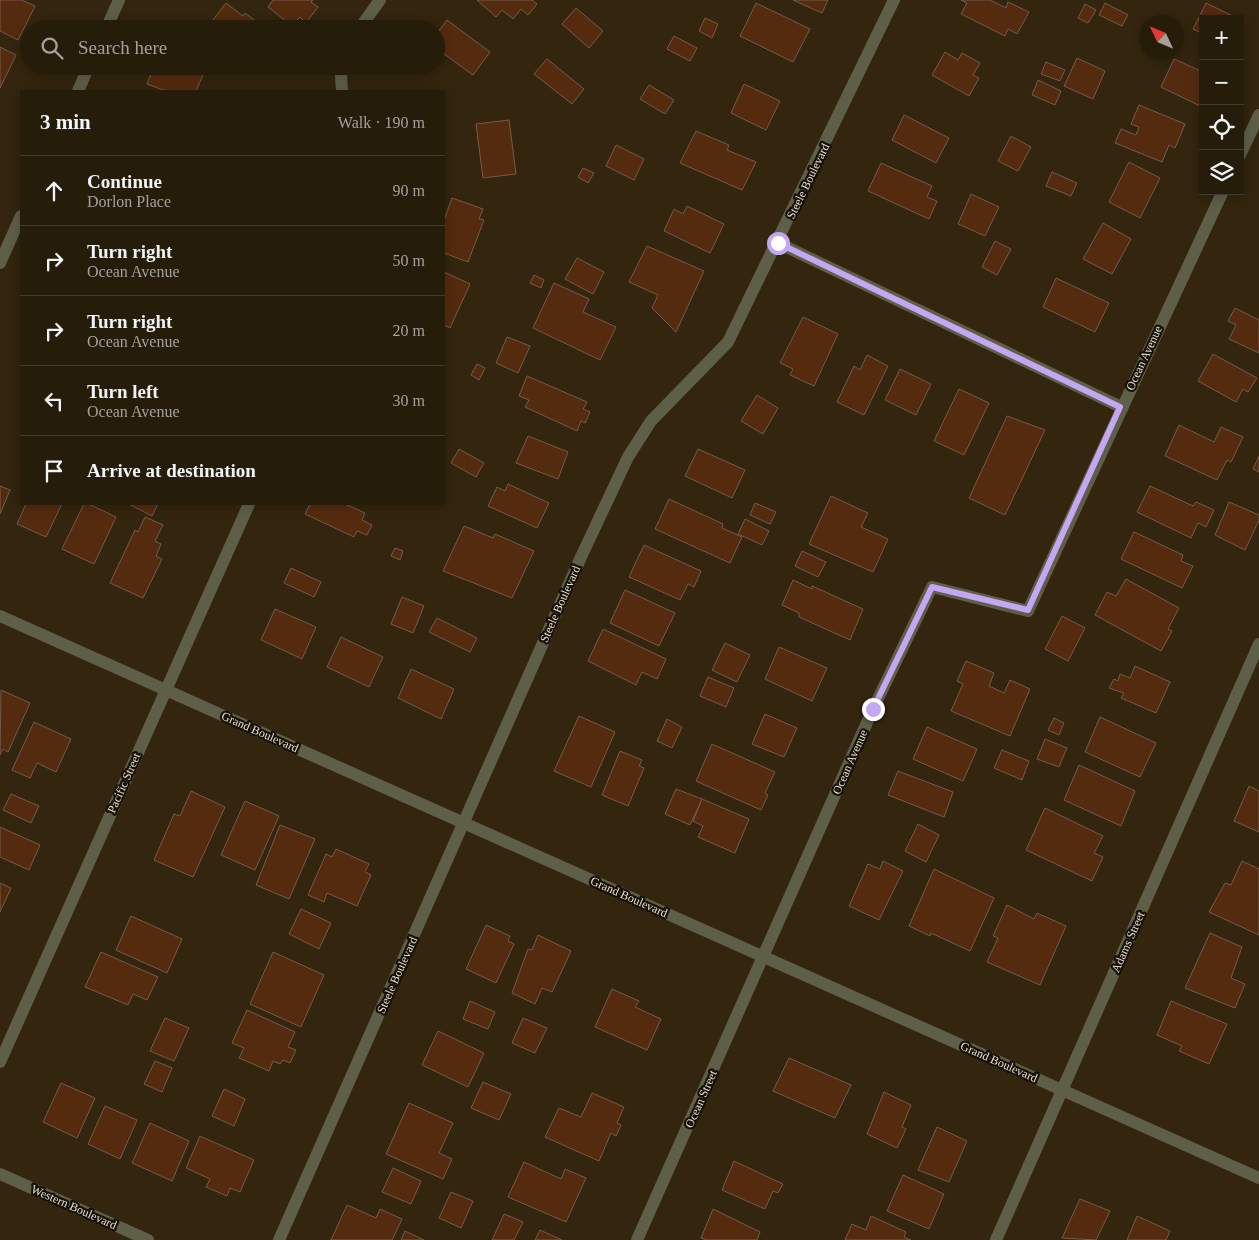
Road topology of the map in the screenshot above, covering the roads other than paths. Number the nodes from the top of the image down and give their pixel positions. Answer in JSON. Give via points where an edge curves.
{"nodes":[{"id":1,"x":119,"y":0,"type":"edge"},
{"id":2,"x":380,"y":0,"type":"edge"},
{"id":3,"x":894,"y":0,"type":"edge"},
{"id":4,"x":110,"y":20,"type":"edge"},
{"id":5,"x":366,"y":20,"type":"edge"},
{"id":6,"x":85,"y":75,"type":"edge"},
{"id":7,"x":341,"y":75,"type":"edge"},
{"id":8,"x":78,"y":90,"type":"edge"},
{"id":9,"x":342,"y":90,"type":"edge"},
{"id":10,"x":1259,"y":116,"type":"edge"},
{"id":11,"x":1242,"y":150,"type":"edge"},
{"id":12,"x":1221,"y":195,"type":"edge"},
{"id":13,"x":20,"y":218,"type":"edge"},
{"id":14,"x":778,"y":243,"type":"junction"},
{"id":15,"x":0,"y":263,"type":"edge"},
{"id":16,"x":1120,"y":407,"type":"junction"},
{"id":17,"x":249,"y":505,"type":"edge"},
{"id":18,"x":0,"y":616,"type":"edge"},
{"id":19,"x":1259,"y":644,"type":"edge"},
{"id":20,"x":166,"y":690,"type":"junction"},
{"id":21,"x":465,"y":823,"type":"junction"},
{"id":22,"x":764,"y":958,"type":"junction"},
{"id":23,"x":0,"y":1062,"type":"edge"},
{"id":24,"x":1063,"y":1090,"type":"junction"},
{"id":25,"x":0,"y":1174,"type":"edge"},
{"id":26,"x":1259,"y":1178,"type":"edge"},
{"id":27,"x":148,"y":1240,"type":"edge"},
{"id":28,"x":279,"y":1240,"type":"edge"},
{"id":29,"x":637,"y":1240,"type":"edge"},
{"id":30,"x":996,"y":1240,"type":"edge"}],
"edges":[{"from":1,"to":4,"type":"street"},
{"from":2,"to":5,"type":"street"},
{"from":3,"to":14,"type":"street","name":"Steele Boulevard"},
{"from":6,"to":8,"type":"street"},
{"from":7,"to":9,"type":"street"},
{"from":10,"to":11,"type":"street"},
{"from":12,"to":16,"type":"street","name":"Ocean Avenue"},
{"from":13,"to":15,"type":"street"},
{"from":14,"to":16,"type":"street"},
{"from":14,"to":21,"type":"street","name":"Steele Boulevard","via":[[728,342],[651,421],[628,457],[580,557]]},
{"from":16,"to":22,"type":"street","name":"Ocean Avenue","via":[[1028,610],[932,587],[873,709]]},
{"from":17,"to":20,"type":"street","name":"Pacific Street"},
{"from":18,"to":20,"type":"street","name":"Grand Boulevard"},
{"from":19,"to":24,"type":"street","name":"Adams Street"},
{"from":20,"to":21,"type":"street","name":"Grand Boulevard"},
{"from":20,"to":23,"type":"street","name":"Pacific Street"},
{"from":21,"to":22,"type":"street","name":"Grand Boulevard"},
{"from":21,"to":28,"type":"street","name":"Steele Boulevard"},
{"from":22,"to":24,"type":"street","name":"Grand Boulevard"},
{"from":22,"to":29,"type":"street","name":"Ocean Street"},
{"from":24,"to":26,"type":"street","name":"Grand Boulevard"},
{"from":24,"to":30,"type":"street","name":"Adams Street"},
{"from":25,"to":27,"type":"street","name":"Western Boulevard"}]}
